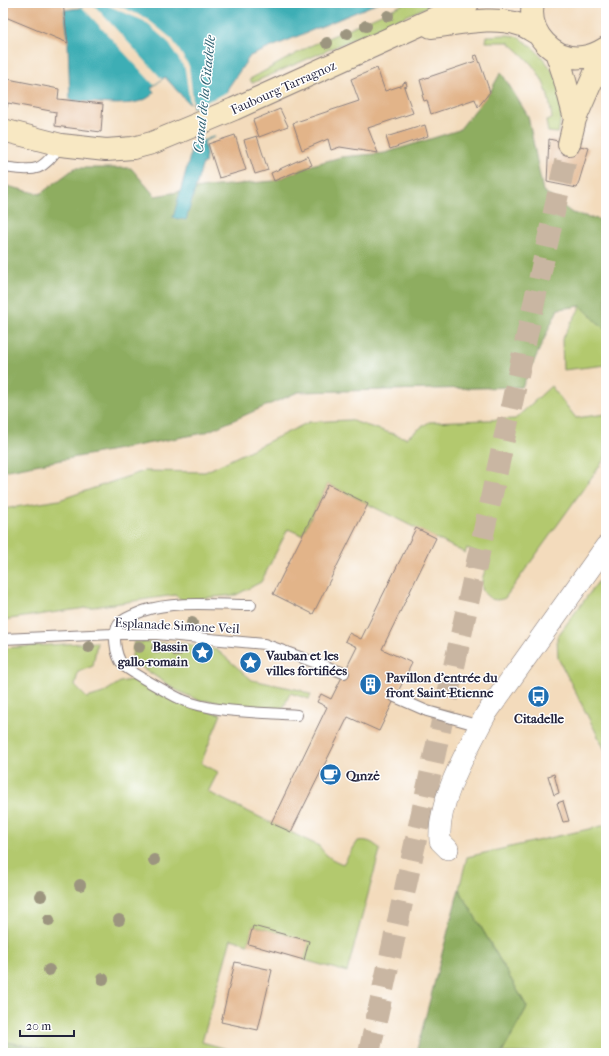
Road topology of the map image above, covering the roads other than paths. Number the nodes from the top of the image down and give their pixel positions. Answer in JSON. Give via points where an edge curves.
{"nodes":[{"id":1,"x":468,"y":3,"type":"edge"},
{"id":2,"x":533,"y":3,"type":"edge"},
{"id":3,"x":410,"y":30,"type":"junction"},
{"id":4,"x":538,"y":34,"type":"junction"},
{"id":5,"x":606,"y":48,"type":"edge"},
{"id":6,"x":556,"y":52,"type":"junction"},
{"id":7,"x":574,"y":119,"type":"junction"},
{"id":8,"x":3,"y":130,"type":"edge"},
{"id":9,"x":569,"y":144,"type":"tunnel mouth"},
{"id":10,"x":60,"y":145,"type":"junction"},
{"id":11,"x":3,"y":167,"type":"edge"},
{"id":12,"x":606,"y":546,"type":"edge"},
{"id":13,"x":251,"y":605,"type":"dead end"},
{"id":14,"x":116,"y":634,"type":"junction"},
{"id":15,"x":3,"y":639,"type":"edge"},
{"id":16,"x":344,"y":672,"type":"dead end"},
{"id":17,"x":395,"y":697,"type":"dead end"},
{"id":18,"x":297,"y":715,"type":"dead end"},
{"id":19,"x":480,"y":726,"type":"junction"},
{"id":20,"x":448,"y":849,"type":"dead end"}],
"edges":[{"from":1,"to":3,"type":"main road","name":"Faubourg Tarragnoz"},
{"from":2,"to":4,"type":"main road","via":[[533,21]]},
{"from":3,"to":4,"type":"main road","name":"Faubourg Tarragnoz","via":[[479,21],[521,25]]},
{"from":3,"to":10,"type":"main road","name":"Faubourg Tarragnoz","via":[[152,143],[133,148],[106,150]]},
{"from":4,"to":6,"type":"main road"},
{"from":5,"to":6,"type":"main road","via":[[594,55],[581,57]]},
{"from":5,"to":7,"type":"main road"},
{"from":6,"to":7,"type":"main road","via":[[564,73]]},
{"from":7,"to":9,"type":"main road"},
{"from":8,"to":10,"type":"main road","name":"Faubourg Tarragnoz"},
{"from":10,"to":11,"type":"lane","via":[[46,164],[37,169]]},
{"from":12,"to":19,"type":"street"},
{"from":13,"to":14,"type":"lane","via":[[175,605],[143,611],[121,622]]},
{"from":14,"to":15,"type":"lane","name":"Esplanade Simone Veil"},
{"from":14,"to":16,"type":"lane","name":"Esplanade Simone Veil","via":[[157,634],[264,644]]},
{"from":14,"to":18,"type":"lane","via":[[117,653],[123,665],[182,700],[207,707]]},
{"from":17,"to":19,"type":"lane"},
{"from":19,"to":20,"type":"street","via":[[450,787],[439,827],[440,841]]}]}
